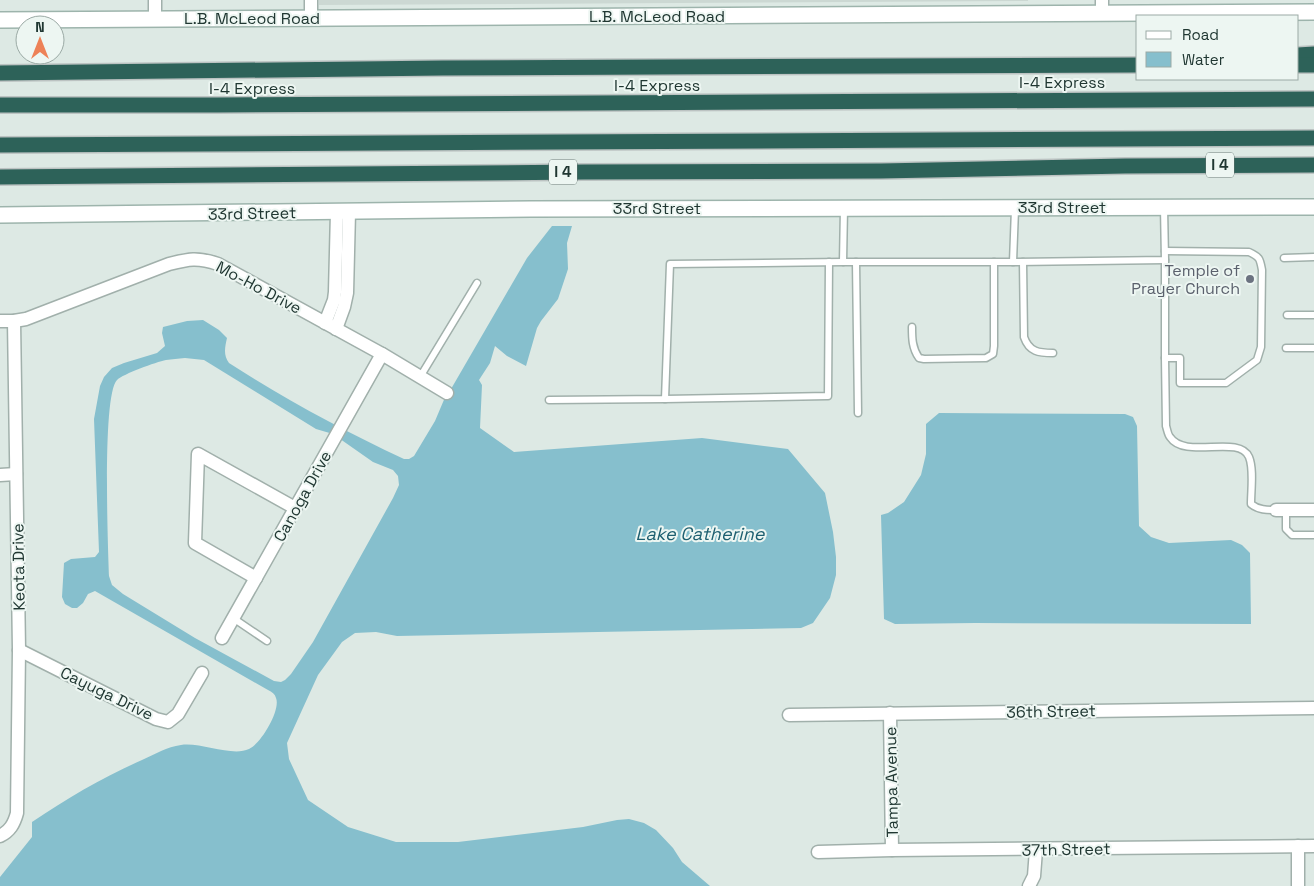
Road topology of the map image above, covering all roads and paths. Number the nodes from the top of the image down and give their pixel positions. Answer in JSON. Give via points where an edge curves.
{"nodes":[{"id":1,"x":155,"y":0,"type":"edge"},
{"id":2,"x":311,"y":0,"type":"edge"},
{"id":3,"x":1251,"y":6,"type":"edge"},
{"id":4,"x":1102,"y":7,"type":"edge"},
{"id":5,"x":1314,"y":12,"type":"edge"},
{"id":6,"x":155,"y":18,"type":"junction"},
{"id":7,"x":311,"y":18,"type":"junction"},
{"id":8,"x":0,"y":20,"type":"edge"},
{"id":9,"x":1314,"y":54,"type":"edge"},
{"id":10,"x":1299,"y":55,"type":"edge"},
{"id":11,"x":1136,"y":65,"type":"edge"},
{"id":12,"x":1299,"y":65,"type":"edge"},
{"id":13,"x":1314,"y":65,"type":"edge"},
{"id":14,"x":0,"y":73,"type":"edge"},
{"id":15,"x":1314,"y":99,"type":"edge"},
{"id":16,"x":0,"y":105,"type":"edge"},
{"id":17,"x":1314,"y":138,"type":"edge"},
{"id":18,"x":0,"y":144,"type":"edge"},
{"id":19,"x":1314,"y":164,"type":"edge"},
{"id":20,"x":0,"y":177,"type":"edge"},
{"id":21,"x":1016,"y":207,"type":"junction"},
{"id":22,"x":1164,"y":207,"type":"junction"},
{"id":23,"x":1314,"y":207,"type":"edge"},
{"id":24,"x":844,"y":208,"type":"junction"},
{"id":25,"x":343,"y":212,"type":"junction"},
{"id":26,"x":0,"y":215,"type":"edge"},
{"id":27,"x":1165,"y":251,"type":"junction"},
{"id":28,"x":1314,"y":257,"type":"edge"},
{"id":29,"x":1284,"y":258,"type":"dead end"},
{"id":30,"x":1165,"y":260,"type":"junction"},
{"id":31,"x":829,"y":262,"type":"junction"},
{"id":32,"x":844,"y":262,"type":"junction"},
{"id":33,"x":856,"y":262,"type":"junction"},
{"id":34,"x":994,"y":262,"type":"junction"},
{"id":35,"x":1014,"y":262,"type":"junction"},
{"id":36,"x":1023,"y":262,"type":"junction"},
{"id":37,"x":478,"y":283,"type":"dead end"},
{"id":38,"x":1287,"y":315,"type":"dead end"},
{"id":39,"x":1314,"y":315,"type":"edge"},
{"id":40,"x":0,"y":321,"type":"edge"},
{"id":41,"x":14,"y":321,"type":"junction"},
{"id":42,"x":330,"y":326,"type":"junction"},
{"id":43,"x":912,"y":327,"type":"dead end"},
{"id":44,"x":1286,"y":348,"type":"dead end"},
{"id":45,"x":1314,"y":348,"type":"edge"},
{"id":46,"x":1053,"y":353,"type":"dead end"},
{"id":47,"x":382,"y":354,"type":"junction"},
{"id":48,"x":1165,"y":358,"type":"junction"},
{"id":49,"x":420,"y":377,"type":"junction"},
{"id":50,"x":447,"y":393,"type":"dead end"},
{"id":51,"x":665,"y":399,"type":"junction"},
{"id":52,"x":549,"y":400,"type":"dead end"},
{"id":53,"x":858,"y":413,"type":"dead end"},
{"id":54,"x":16,"y":474,"type":"junction"},
{"id":55,"x":0,"y":475,"type":"edge"},
{"id":56,"x":295,"y":508,"type":"junction"},
{"id":57,"x":1281,"y":510,"type":"junction"},
{"id":58,"x":1314,"y":510,"type":"edge"},
{"id":59,"x":1314,"y":535,"type":"edge"},
{"id":60,"x":256,"y":578,"type":"junction"},
{"id":61,"x":233,"y":618,"type":"junction"},
{"id":62,"x":222,"y":638,"type":"dead end"},
{"id":63,"x":266,"y":641,"type":"dead end"},
{"id":64,"x":19,"y":650,"type":"junction"},
{"id":65,"x":202,"y":673,"type":"dead end"},
{"id":66,"x":1314,"y":708,"type":"edge"},
{"id":67,"x":890,"y":713,"type":"junction"},
{"id":68,"x":789,"y":715,"type":"dead end"},
{"id":69,"x":0,"y":836,"type":"edge"},
{"id":70,"x":1298,"y":846,"type":"junction"},
{"id":71,"x":1314,"y":846,"type":"edge"},
{"id":72,"x":892,"y":850,"type":"junction"},
{"id":73,"x":1036,"y":850,"type":"junction"},
{"id":74,"x":818,"y":852,"type":"dead end"},
{"id":75,"x":1029,"y":886,"type":"edge"},
{"id":76,"x":1298,"y":886,"type":"edge"}],
"edges":[{"from":1,"to":6,"type":"street"},
{"from":2,"to":7,"type":"street"},
{"from":3,"to":4,"type":"street","name":"L.B. McLeod Road"},
{"from":3,"to":5,"type":"street","name":"L.B. McLeod Road"},
{"from":4,"to":7,"type":"street","name":"L.B. McLeod Road"},
{"from":6,"to":7,"type":"street","name":"L.B. McLeod Road"},
{"from":6,"to":8,"type":"street","name":"L.B. McLeod Road"},
{"from":9,"to":10,"type":"highway"},
{"from":11,"to":14,"type":"highway"},
{"from":12,"to":13,"type":"highway"},
{"from":15,"to":16,"type":"highway","name":"I-4 Express"},
{"from":17,"to":18,"type":"highway"},
{"from":19,"to":20,"type":"highway","number":"I 4","via":[[881,171]]},
{"from":21,"to":22,"type":"street","name":"33rd Street"},
{"from":21,"to":24,"type":"street","name":"33rd Street"},
{"from":21,"to":35,"type":"lane"},
{"from":22,"to":23,"type":"street","name":"33rd Street"},
{"from":22,"to":27,"type":"lane"},
{"from":24,"to":25,"type":"street","name":"33rd Street"},
{"from":24,"to":32,"type":"lane"},
{"from":25,"to":26,"type":"street","name":"33rd Street"},
{"from":25,"to":42,"type":"street"},
{"from":27,"to":30,"type":"lane"},
{"from":27,"to":48,"type":"lane","via":[[1249,252],[1260,260],[1262,270],[1261,347],[1257,360],[1226,383],[1180,383],[1180,358]]},
{"from":28,"to":29,"type":"lane"},
{"from":30,"to":36,"type":"lane"},
{"from":30,"to":48,"type":"lane"},
{"from":31,"to":32,"type":"lane"},
{"from":31,"to":51,"type":"lane","via":[[670,264]]},
{"from":31,"to":51,"type":"lane","via":[[828,396]]},
{"from":32,"to":33,"type":"lane"},
{"from":33,"to":34,"type":"lane"},
{"from":33,"to":53,"type":"lane"},
{"from":34,"to":35,"type":"lane"},
{"from":34,"to":43,"type":"lane","via":[[993,354],[986,358],[919,358],[912,342]]},
{"from":35,"to":36,"type":"lane"},
{"from":36,"to":46,"type":"lane","via":[[1026,345],[1042,353]]},
{"from":37,"to":49,"type":"lane"},
{"from":38,"to":39,"type":"lane"},
{"from":40,"to":41,"type":"street","name":"Mo-Ho Drive"},
{"from":41,"to":42,"type":"street","name":"Mo-Ho Drive","via":[[168,264],[196,259],[218,264]]},
{"from":41,"to":54,"type":"street","name":"Keota Drive"},
{"from":42,"to":47,"type":"street","name":"Mo-Ho Drive"},
{"from":44,"to":45,"type":"lane"},
{"from":47,"to":49,"type":"street","name":"Mo-Ho Drive"},
{"from":47,"to":56,"type":"street","name":"Canoga Drive"},
{"from":48,"to":57,"type":"lane","via":[[1166,426],[1170,437],[1188,447],[1243,449],[1252,464],[1252,504],[1265,510]]},
{"from":49,"to":50,"type":"street","name":"Mo-Ho Drive"},
{"from":51,"to":52,"type":"lane"},
{"from":54,"to":55,"type":"street"},
{"from":54,"to":64,"type":"street","name":"Keota Drive"},
{"from":56,"to":60,"type":"street","name":"Canoga Drive"},
{"from":56,"to":60,"type":"street","via":[[198,454],[195,543]]},
{"from":57,"to":58,"type":"street"},
{"from":57,"to":59,"type":"lane","via":[[1286,530],[1292,535]]},
{"from":60,"to":61,"type":"street","name":"Canoga Drive"},
{"from":61,"to":62,"type":"street","name":"Canoga Drive"},
{"from":61,"to":63,"type":"lane"},
{"from":64,"to":65,"type":"street","name":"Cayuga Drive","via":[[156,719],[168,722],[178,714]]},
{"from":64,"to":69,"type":"street","name":"Keota Drive","via":[[17,813],[14,824]]},
{"from":66,"to":67,"type":"street","name":"36th Street"},
{"from":67,"to":68,"type":"street","name":"36th Street"},
{"from":67,"to":72,"type":"street","name":"Tampa Avenue"},
{"from":70,"to":71,"type":"street","name":"37th Street"},
{"from":70,"to":73,"type":"street","name":"37th Street"},
{"from":70,"to":76,"type":"street"},
{"from":72,"to":73,"type":"street","name":"37th Street"},
{"from":72,"to":74,"type":"street","name":"37th Street"},
{"from":73,"to":75,"type":"street","via":[[1034,876]]}]}
